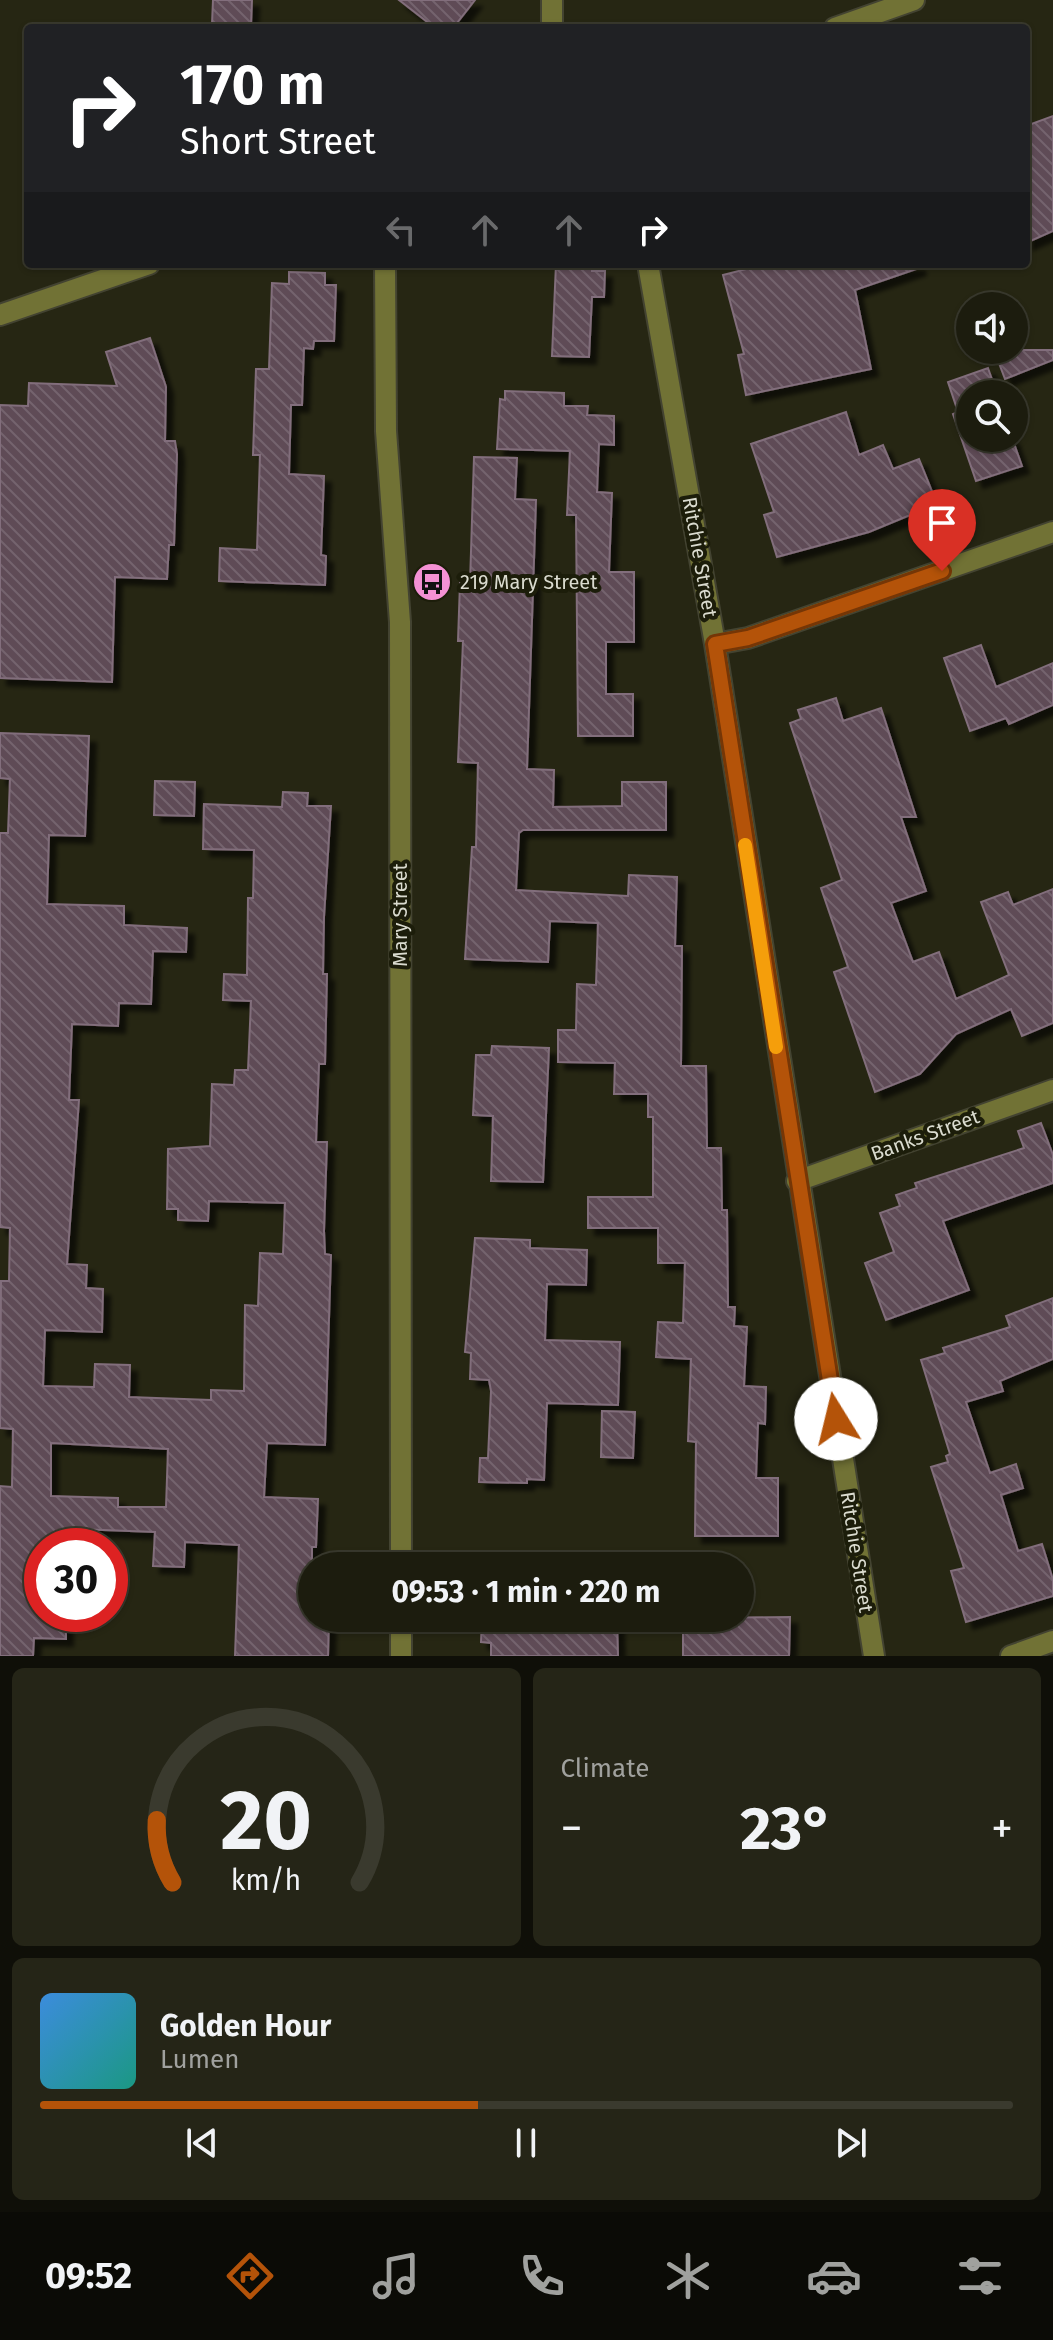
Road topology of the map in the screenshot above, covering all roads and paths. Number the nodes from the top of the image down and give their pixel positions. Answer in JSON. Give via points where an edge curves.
{"nodes":[{"id":1,"x":552,"y":0,"type":"edge"},
{"id":2,"x":914,"y":0,"type":"edge"},
{"id":3,"x":552,"y":24,"type":"edge"},
{"id":4,"x":846,"y":24,"type":"edge"},
{"id":5,"x":137,"y":268,"type":"edge"},
{"id":6,"x":385,"y":268,"type":"edge"},
{"id":7,"x":649,"y":268,"type":"edge"},
{"id":8,"x":0,"y":314,"type":"edge"},
{"id":9,"x":1053,"y":532,"type":"edge"},
{"id":10,"x":715,"y":644,"type":"junction"},
{"id":11,"x":1053,"y":1090,"type":"edge"},
{"id":12,"x":797,"y":1181,"type":"junction"},
{"id":13,"x":401,"y":1552,"type":"edge"},
{"id":14,"x":401,"y":1632,"type":"edge"},
{"id":15,"x":1053,"y":1641,"type":"edge"},
{"id":16,"x":401,"y":1656,"type":"edge"},
{"id":17,"x":874,"y":1656,"type":"edge"},
{"id":18,"x":1011,"y":1656,"type":"edge"}],
"edges":[{"from":1,"to":3,"type":"street"},
{"from":2,"to":4,"type":"street"},
{"from":5,"to":8,"type":"street"},
{"from":6,"to":13,"type":"street","name":"Mary Street","via":[[386,431],[400,622]]},
{"from":7,"to":10,"type":"street","name":"Ritchie Street"},
{"from":9,"to":10,"type":"street","via":[[748,638]]},
{"from":10,"to":12,"type":"street","name":"Ritchie Street"},
{"from":11,"to":12,"type":"street","name":"Banks Street"},
{"from":12,"to":17,"type":"street","name":"Ritchie Street"},
{"from":14,"to":16,"type":"street"},
{"from":15,"to":18,"type":"street"}]}
